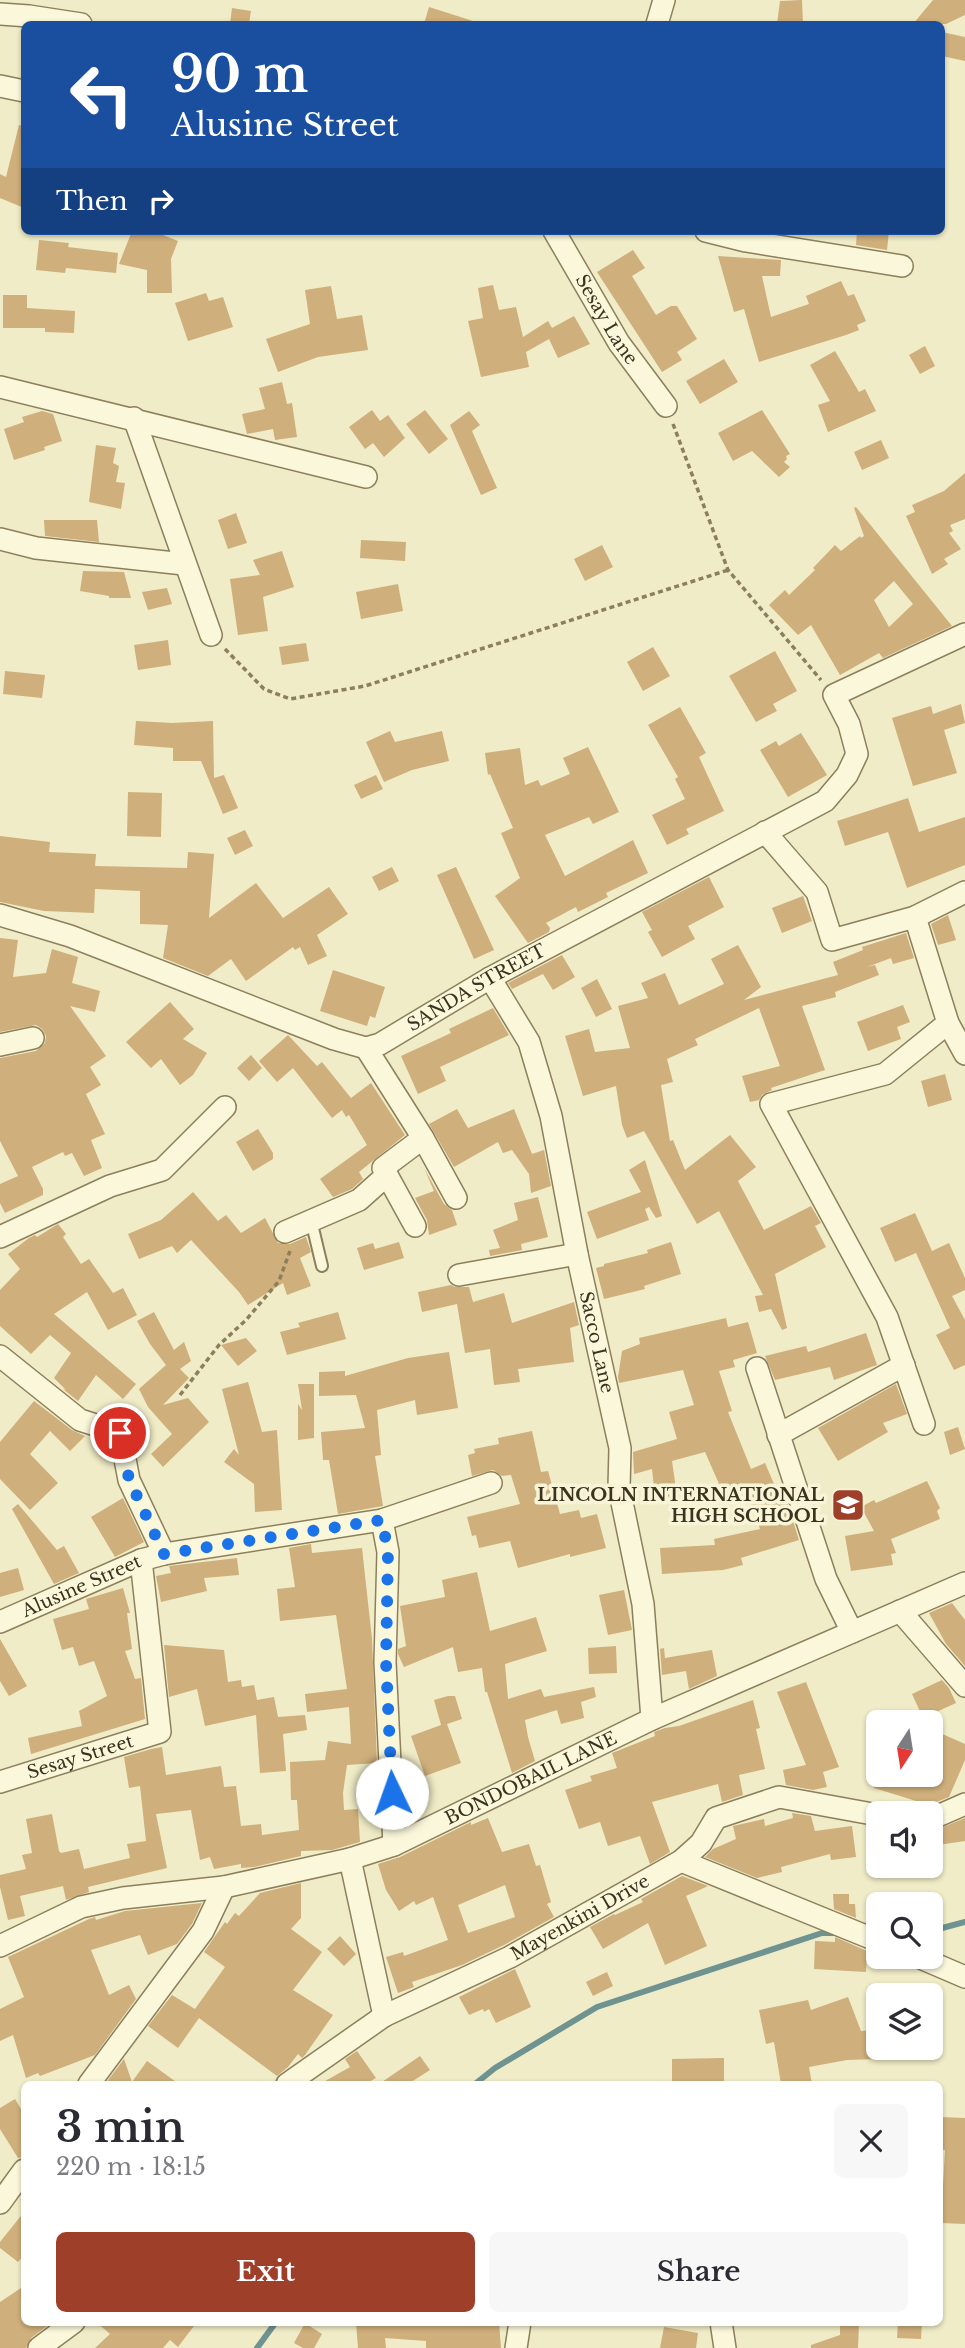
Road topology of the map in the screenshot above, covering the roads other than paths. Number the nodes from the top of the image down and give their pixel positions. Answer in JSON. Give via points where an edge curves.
{"nodes":[{"id":1,"x":664,"y":0,"type":"edge"},
{"id":2,"x":0,"y":14,"type":"edge"},
{"id":3,"x":62,"y":21,"type":"edge"},
{"id":4,"x":658,"y":21,"type":"edge"},
{"id":5,"x":0,"y":86,"type":"edge"},
{"id":6,"x":21,"y":90,"type":"edge"},
{"id":7,"x":556,"y":235,"type":"edge"},
{"id":8,"x":724,"y":235,"type":"edge"},
{"id":9,"x":902,"y":266,"type":"dead end"},
{"id":10,"x":0,"y":387,"type":"edge"},
{"id":11,"x":666,"y":406,"type":"road end"},
{"id":12,"x":134,"y":418,"type":"junction"},
{"id":13,"x":366,"y":477,"type":"dead end"},
{"id":14,"x":0,"y":539,"type":"edge"},
{"id":15,"x":184,"y":564,"type":"junction"},
{"id":16,"x":965,"y":634,"type":"edge"},
{"id":17,"x":211,"y":635,"type":"road end"},
{"id":18,"x":765,"y":832,"type":"junction"},
{"id":19,"x":965,"y":892,"type":"edge"},
{"id":20,"x":0,"y":915,"type":"edge"},
{"id":21,"x":915,"y":917,"type":"junction"},
{"id":22,"x":490,"y":978,"type":"junction"},
{"id":23,"x":948,"y":1023,"type":"junction"},
{"id":24,"x":33,"y":1038,"type":"dead end"},
{"id":25,"x":0,"y":1045,"type":"edge"},
{"id":26,"x":366,"y":1048,"type":"junction"},
{"id":27,"x":965,"y":1054,"type":"edge"},
{"id":28,"x":225,"y":1107,"type":"dead end"},
{"id":29,"x":424,"y":1138,"type":"junction"},
{"id":30,"x":387,"y":1175,"type":"junction"},
{"id":31,"x":456,"y":1198,"type":"dead end"},
{"id":32,"x":311,"y":1220,"type":"junction"},
{"id":33,"x":415,"y":1226,"type":"dead end"},
{"id":34,"x":285,"y":1232,"type":"road end"},
{"id":35,"x":0,"y":1237,"type":"edge"},
{"id":36,"x":577,"y":1254,"type":"junction"},
{"id":37,"x":322,"y":1266,"type":"dead end"},
{"id":38,"x":459,"y":1275,"type":"dead end"},
{"id":39,"x":0,"y":1356,"type":"edge"},
{"id":40,"x":904,"y":1365,"type":"junction"},
{"id":41,"x":757,"y":1368,"type":"dead end"},
{"id":42,"x":924,"y":1424,"type":"dead end"},
{"id":43,"x":778,"y":1435,"type":"junction"},
{"id":44,"x":491,"y":1483,"type":"dead end"},
{"id":45,"x":382,"y":1520,"type":"junction"},
{"id":46,"x":164,"y":1554,"type":"junction"},
{"id":47,"x":141,"y":1560,"type":"junction"},
{"id":48,"x":965,"y":1583,"type":"edge"},
{"id":49,"x":900,"y":1611,"type":"junction"},
{"id":50,"x":0,"y":1622,"type":"edge"},
{"id":51,"x":852,"y":1632,"type":"junction"},
{"id":52,"x":965,"y":1686,"type":"edge"},
{"id":53,"x":652,"y":1719,"type":"junction"},
{"id":54,"x":0,"y":1782,"type":"edge"},
{"id":55,"x":965,"y":1804,"type":"edge"},
{"id":56,"x":866,"y":1813,"type":"edge"},
{"id":57,"x":943,"y":1814,"type":"edge"},
{"id":58,"x":394,"y":1845,"type":"junction"},
{"id":59,"x":350,"y":1859,"type":"junction"},
{"id":60,"x":681,"y":1861,"type":"junction"},
{"id":61,"x":225,"y":1888,"type":"junction"},
{"id":62,"x":866,"y":1936,"type":"edge"},
{"id":63,"x":0,"y":1946,"type":"edge"},
{"id":64,"x":943,"y":1967,"type":"edge"},
{"id":65,"x":965,"y":1976,"type":"edge"},
{"id":66,"x":384,"y":2016,"type":"junction"},
{"id":67,"x":91,"y":2081,"type":"edge"},
{"id":68,"x":291,"y":2081,"type":"edge"},
{"id":69,"x":21,"y":2174,"type":"edge"},
{"id":70,"x":0,"y":2203,"type":"edge"},
{"id":71,"x":69,"y":2326,"type":"edge"},
{"id":72,"x":519,"y":2326,"type":"edge"},
{"id":73,"x":722,"y":2326,"type":"edge"},
{"id":74,"x":39,"y":2348,"type":"edge"},
{"id":75,"x":516,"y":2348,"type":"edge"},
{"id":76,"x":725,"y":2348,"type":"edge"}],
"edges":[{"from":1,"to":4,"type":"street"},
{"from":2,"to":3,"type":"street"},
{"from":5,"to":6,"type":"street"},
{"from":7,"to":11,"type":"street","name":"Sesay Lane","via":[[619,343]]},
{"from":8,"to":9,"type":"street"},
{"from":10,"to":12,"type":"street"},
{"from":12,"to":13,"type":"street"},
{"from":12,"to":15,"type":"street"},
{"from":14,"to":15,"type":"street","via":[[36,548]]},
{"from":15,"to":17,"type":"street"},
{"from":16,"to":18,"type":"street","name":"SANDA STREET","via":[[834,695],[857,754],[847,775],[825,802]]},
{"from":18,"to":21,"type":"street","via":[[817,892],[832,940]]},
{"from":18,"to":22,"type":"street","name":"SANDA STREET"},
{"from":19,"to":21,"type":"street"},
{"from":20,"to":26,"type":"street","via":[[70,936]]},
{"from":21,"to":23,"type":"street"},
{"from":22,"to":26,"type":"street","name":"SANDA STREET"},
{"from":22,"to":36,"type":"street","name":"Sacco Lane","via":[[529,1042],[551,1116]]},
{"from":23,"to":27,"type":"street"},
{"from":23,"to":40,"type":"street","via":[[885,1074],[763,1110],[887,1317]]},
{"from":24,"to":25,"type":"street"},
{"from":26,"to":29,"type":"street"},
{"from":28,"to":35,"type":"street","via":[[162,1170],[110,1186]]},
{"from":29,"to":30,"type":"street","via":[[383,1168]]},
{"from":29,"to":31,"type":"street"},
{"from":30,"to":32,"type":"street","via":[[359,1200]]},
{"from":30,"to":33,"type":"street"},
{"from":32,"to":34,"type":"street"},
{"from":32,"to":37,"type":"lane"},
{"from":36,"to":38,"type":"street"},
{"from":36,"to":53,"type":"street","name":"Sacco Lane","via":[[620,1448],[620,1488],[643,1604]]},
{"from":39,"to":46,"type":"street","via":[[80,1420],[120,1433],[129,1479]]},
{"from":40,"to":42,"type":"street"},
{"from":40,"to":43,"type":"street"},
{"from":41,"to":43,"type":"street"},
{"from":43,"to":51,"type":"street","via":[[826,1579]]},
{"from":44,"to":45,"type":"street","name":"Alusine Street"},
{"from":45,"to":46,"type":"street","name":"Alusine Street"},
{"from":45,"to":58,"type":"street","via":[[388,1552],[386,1662]]},
{"from":46,"to":47,"type":"street","name":"Alusine Street"},
{"from":47,"to":50,"type":"street","name":"Alusine Street"},
{"from":47,"to":54,"type":"street","name":"Sesay Street","via":[[160,1732]]},
{"from":48,"to":49,"type":"street","name":"BONDOBAIL LANE"},
{"from":49,"to":51,"type":"street","name":"BONDOBAIL LANE"},
{"from":49,"to":52,"type":"street"},
{"from":51,"to":53,"type":"street","name":"BONDOBAIL LANE"},
{"from":53,"to":58,"type":"street","name":"BONDOBAIL LANE"},
{"from":55,"to":57,"type":"street"},
{"from":56,"to":60,"type":"street","name":"Mayenkini Drive","via":[[779,1797],[716,1818],[701,1843]]},
{"from":58,"to":59,"type":"street","name":"BONDOBAIL LANE"},
{"from":59,"to":61,"type":"street","name":"BONDOBAIL LANE"},
{"from":59,"to":66,"type":"street"},
{"from":60,"to":62,"type":"street"},
{"from":60,"to":66,"type":"street","name":"Mayenkini Drive","via":[[510,1957]]},
{"from":61,"to":63,"type":"street","name":"BONDOBAIL LANE","via":[[122,1898],[81,1907]]},
{"from":61,"to":67,"type":"street","via":[[203,1931]]},
{"from":64,"to":65,"type":"street"},
{"from":66,"to":68,"type":"street","name":"Mayenkini Drive"},
{"from":69,"to":70,"type":"street"},
{"from":71,"to":74,"type":"street"},
{"from":72,"to":75,"type":"street"},
{"from":73,"to":76,"type":"street"}]}
